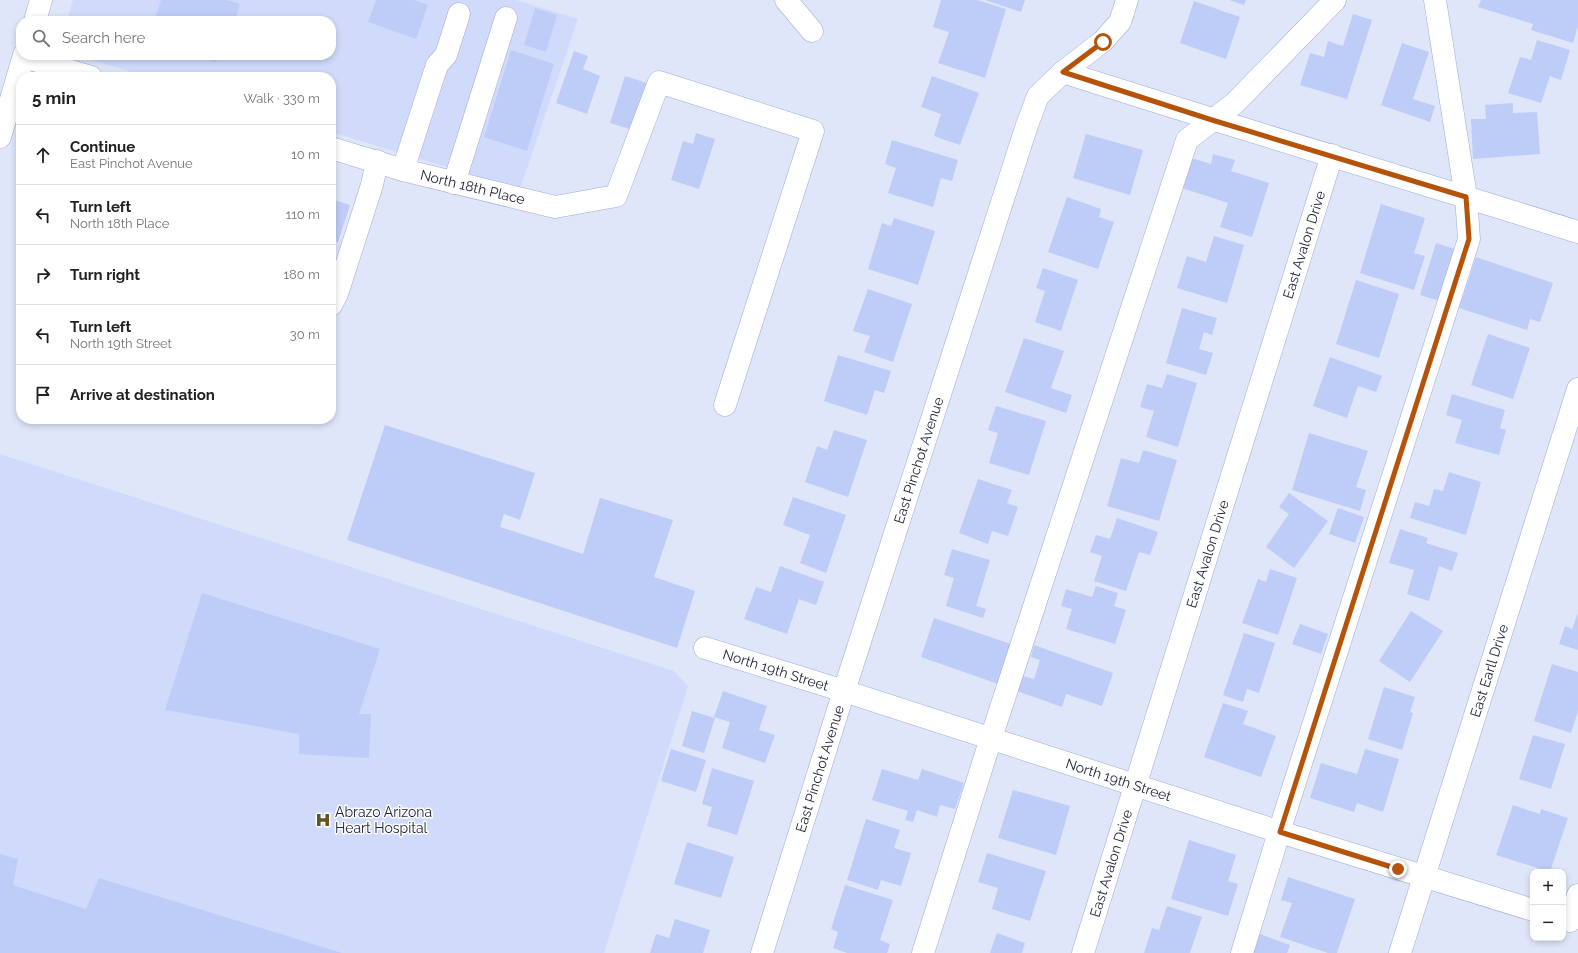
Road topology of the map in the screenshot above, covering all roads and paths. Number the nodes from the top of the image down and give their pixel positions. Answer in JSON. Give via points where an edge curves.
{"nodes":[{"id":1,"x":41,"y":0,"type":"edge"},
{"id":2,"x":786,"y":0,"type":"edge"},
{"id":3,"x":1126,"y":0,"type":"edge"},
{"id":4,"x":1335,"y":0,"type":"edge"},
{"id":5,"x":1435,"y":0,"type":"edge"},
{"id":6,"x":459,"y":14,"type":"dead end"},
{"id":7,"x":36,"y":16,"type":"edge"},
{"id":8,"x":506,"y":18,"type":"dead end"},
{"id":9,"x":812,"y":31,"type":"dead end"},
{"id":10,"x":23,"y":60,"type":"edge"},
{"id":11,"x":37,"y":60,"type":"edge"},
{"id":12,"x":19,"y":72,"type":"edge"},
{"id":13,"x":75,"y":72,"type":"edge"},
{"id":14,"x":1063,"y":72,"type":"junction"},
{"id":15,"x":16,"y":83,"type":"edge"},
{"id":16,"x":1212,"y":120,"type":"junction"},
{"id":17,"x":0,"y":137,"type":"edge"},
{"id":18,"x":336,"y":150,"type":"edge"},
{"id":19,"x":1332,"y":155,"type":"junction"},
{"id":20,"x":377,"y":162,"type":"junction"},
{"id":21,"x":403,"y":170,"type":"junction"},
{"id":22,"x":454,"y":183,"type":"junction"},
{"id":23,"x":1466,"y":197,"type":"junction"},
{"id":24,"x":1578,"y":232,"type":"edge"},
{"id":25,"x":336,"y":296,"type":"edge"},
{"id":26,"x":1578,"y":389,"type":"edge"},
{"id":27,"x":725,"y":404,"type":"dead end"},
{"id":28,"x":705,"y":648,"type":"dead end"},
{"id":29,"x":844,"y":691,"type":"junction"},
{"id":30,"x":991,"y":738,"type":"junction"},
{"id":31,"x":1135,"y":786,"type":"junction"},
{"id":32,"x":1280,"y":832,"type":"junction"},
{"id":33,"x":1424,"y":877,"type":"junction"},
{"id":34,"x":1578,"y":895,"type":"edge"},
{"id":35,"x":1530,"y":909,"type":"edge"},
{"id":36,"x":1570,"y":921,"type":"edge"},
{"id":37,"x":762,"y":953,"type":"edge"},
{"id":38,"x":923,"y":953,"type":"edge"},
{"id":39,"x":1083,"y":953,"type":"edge"},
{"id":40,"x":1242,"y":953,"type":"edge"},
{"id":41,"x":1400,"y":953,"type":"edge"}],
"edges":[{"from":1,"to":7,"type":"street"},
{"from":2,"to":9,"type":"street"},
{"from":3,"to":14,"type":"street","name":"East Pinchot Avenue","via":[[1120,22],[1103,42]]},
{"from":4,"to":16,"type":"street","via":[[1235,103]]},
{"from":5,"to":23,"type":"street"},
{"from":6,"to":21,"type":"street","via":[[446,55],[437,65]]},
{"from":8,"to":22,"type":"street"},
{"from":10,"to":12,"type":"street"},
{"from":11,"to":13,"type":"street"},
{"from":14,"to":16,"type":"street"},
{"from":14,"to":29,"type":"street","name":"East Pinchot Avenue","via":[[1038,96],[1027,124]]},
{"from":15,"to":17,"type":"street"},
{"from":16,"to":19,"type":"street"},
{"from":16,"to":30,"type":"street","via":[[1186,140]]},
{"from":18,"to":20,"type":"street","name":"North 18th Place"},
{"from":19,"to":23,"type":"street"},
{"from":19,"to":31,"type":"street","name":"East Avalon Drive"},
{"from":20,"to":21,"type":"street","name":"North 18th Place"},
{"from":20,"to":25,"type":"street"},
{"from":21,"to":22,"type":"street","name":"North 18th Place"},
{"from":22,"to":27,"type":"street","name":"North 18th Place","via":[[555,207],[616,196],[659,82],[813,131]]},
{"from":23,"to":24,"type":"street"},
{"from":23,"to":32,"type":"street","via":[[1469,239]]},
{"from":26,"to":33,"type":"street","name":"East Earll Drive"},
{"from":28,"to":29,"type":"street","name":"North 19th Street"},
{"from":29,"to":30,"type":"street","name":"North 19th Street"},
{"from":29,"to":37,"type":"street","name":"East Pinchot Avenue"},
{"from":30,"to":31,"type":"street","name":"North 19th Street"},
{"from":30,"to":38,"type":"street"},
{"from":31,"to":32,"type":"street","name":"North 19th Street"},
{"from":31,"to":39,"type":"street","name":"East Avalon Drive"},
{"from":32,"to":33,"type":"street","name":"North 19th Street"},
{"from":32,"to":40,"type":"street"},
{"from":33,"to":35,"type":"street","name":"North 19th Street"},
{"from":33,"to":41,"type":"street","name":"East Earll Drive"},
{"from":34,"to":36,"type":"street"}]}
